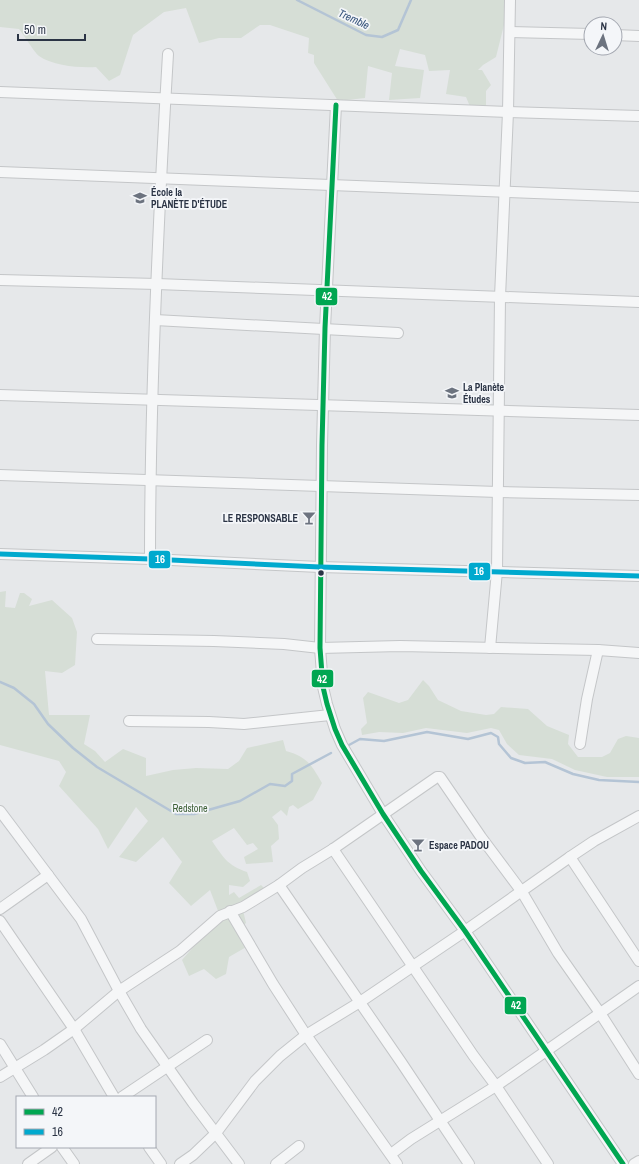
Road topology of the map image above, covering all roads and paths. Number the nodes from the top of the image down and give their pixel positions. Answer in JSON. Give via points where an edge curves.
{"nodes":[{"id":1,"x":510,"y":0,"type":"edge"},
{"id":2,"x":510,"y":32,"type":"junction"},
{"id":3,"x":583,"y":34,"type":"edge"},
{"id":4,"x":623,"y":35,"type":"edge"},
{"id":5,"x":639,"y":36,"type":"edge"},
{"id":6,"x":168,"y":54,"type":"dead end"},
{"id":7,"x":0,"y":92,"type":"edge"},
{"id":8,"x":165,"y":98,"type":"junction"},
{"id":9,"x":336,"y":105,"type":"junction"},
{"id":10,"x":508,"y":112,"type":"junction"},
{"id":11,"x":639,"y":116,"type":"edge"},
{"id":12,"x":0,"y":172,"type":"edge"},
{"id":13,"x":161,"y":179,"type":"junction"},
{"id":14,"x":332,"y":184,"type":"junction"},
{"id":15,"x":504,"y":191,"type":"junction"},
{"id":16,"x":639,"y":197,"type":"edge"},
{"id":17,"x":0,"y":280,"type":"edge"},
{"id":18,"x":157,"y":284,"type":"junction"},
{"id":19,"x":327,"y":290,"type":"junction"},
{"id":20,"x":500,"y":297,"type":"junction"},
{"id":21,"x":639,"y":302,"type":"edge"},
{"id":22,"x":155,"y":320,"type":"junction"},
{"id":23,"x":325,"y":328,"type":"junction"},
{"id":24,"x":398,"y":333,"type":"dead end"},
{"id":25,"x":0,"y":394,"type":"edge"},
{"id":26,"x":152,"y":399,"type":"junction"},
{"id":27,"x":323,"y":405,"type":"junction"},
{"id":28,"x":498,"y":410,"type":"junction"},
{"id":29,"x":639,"y":414,"type":"edge"},
{"id":30,"x":0,"y":476,"type":"edge"},
{"id":31,"x":150,"y":481,"type":"junction"},
{"id":32,"x":321,"y":486,"type":"junction"},
{"id":33,"x":498,"y":492,"type":"junction"},
{"id":34,"x":639,"y":495,"type":"edge"},
{"id":35,"x":0,"y":554,"type":"edge"},
{"id":36,"x":150,"y":559,"type":"junction"},
{"id":37,"x":320,"y":568,"type":"junction"},
{"id":38,"x":497,"y":571,"type":"junction"},
{"id":39,"x":639,"y":576,"type":"edge"},
{"id":40,"x":97,"y":639,"type":"dead end"},
{"id":41,"x":320,"y":648,"type":"junction"},
{"id":42,"x":490,"y":648,"type":"junction"},
{"id":43,"x":598,"y":650,"type":"junction"},
{"id":44,"x":639,"y":653,"type":"edge"},
{"id":45,"x":330,"y":715,"type":"junction"},
{"id":46,"x":129,"y":721,"type":"dead end"},
{"id":47,"x":580,"y":744,"type":"dead end"},
{"id":48,"x":0,"y":811,"type":"edge"},
{"id":49,"x":383,"y":814,"type":"junction"},
{"id":50,"x":639,"y":816,"type":"edge"},
{"id":51,"x":333,"y":849,"type":"junction"},
{"id":52,"x":570,"y":857,"type":"junction"},
{"id":53,"x":48,"y":874,"type":"junction"},
{"id":54,"x":279,"y":885,"type":"junction"},
{"id":55,"x":522,"y":892,"type":"junction"},
{"id":56,"x":0,"y":909,"type":"edge"},
{"id":57,"x":230,"y":911,"type":"junction"},
{"id":58,"x":0,"y":922,"type":"edge"},
{"id":59,"x":465,"y":931,"type":"junction"},
{"id":60,"x":639,"y":961,"type":"edge"},
{"id":61,"x":412,"y":965,"type":"junction"},
{"id":62,"x":639,"y":986,"type":"edge"},
{"id":63,"x":119,"y":991,"type":"junction"},
{"id":64,"x":360,"y":1002,"type":"junction"},
{"id":65,"x":600,"y":1013,"type":"junction"},
{"id":66,"x":74,"y":1029,"type":"junction"},
{"id":67,"x":306,"y":1035,"type":"junction"},
{"id":68,"x":208,"y":1040,"type":"dead end"},
{"id":69,"x":0,"y":1044,"type":"edge"},
{"id":70,"x":546,"y":1050,"type":"junction"},
{"id":71,"x":168,"y":1067,"type":"junction"},
{"id":72,"x":15,"y":1068,"type":"junction"},
{"id":73,"x":639,"y":1074,"type":"edge"},
{"id":74,"x":0,"y":1077,"type":"edge"},
{"id":75,"x":496,"y":1086,"type":"junction"},
{"id":76,"x":32,"y":1096,"type":"edge"},
{"id":77,"x":113,"y":1096,"type":"edge"},
{"id":78,"x":124,"y":1096,"type":"edge"},
{"id":79,"x":441,"y":1121,"type":"junction"},
{"id":80,"x":216,"y":1133,"type":"junction"},
{"id":81,"x":299,"y":1146,"type":"dead end"},
{"id":82,"x":51,"y":1148,"type":"edge"},
{"id":83,"x":63,"y":1148,"type":"edge"},
{"id":84,"x":150,"y":1148,"type":"edge"},
{"id":85,"x":390,"y":1154,"type":"junction"},
{"id":86,"x":639,"y":1161,"type":"edge"},
{"id":87,"x":28,"y":1164,"type":"edge"},
{"id":88,"x":74,"y":1164,"type":"edge"},
{"id":89,"x":161,"y":1164,"type":"edge"},
{"id":90,"x":180,"y":1164,"type":"edge"},
{"id":91,"x":239,"y":1164,"type":"edge"},
{"id":92,"x":276,"y":1164,"type":"edge"},
{"id":93,"x":397,"y":1164,"type":"edge"},
{"id":94,"x":469,"y":1164,"type":"edge"},
{"id":95,"x":548,"y":1164,"type":"edge"},
{"id":96,"x":623,"y":1164,"type":"edge"},
{"id":97,"x":634,"y":1164,"type":"edge"}],
"edges":[{"from":1,"to":2,"type":"street"},
{"from":2,"to":3,"type":"street"},
{"from":2,"to":10,"type":"street"},
{"from":4,"to":5,"type":"street"},
{"from":6,"to":8,"type":"street"},
{"from":7,"to":8,"type":"street"},
{"from":8,"to":9,"type":"street"},
{"from":8,"to":13,"type":"street"},
{"from":9,"to":10,"type":"street"},
{"from":9,"to":14,"type":"street"},
{"from":10,"to":11,"type":"street"},
{"from":10,"to":15,"type":"street"},
{"from":12,"to":13,"type":"street"},
{"from":13,"to":14,"type":"street"},
{"from":13,"to":18,"type":"street"},
{"from":14,"to":15,"type":"street"},
{"from":14,"to":19,"type":"street"},
{"from":15,"to":16,"type":"street"},
{"from":15,"to":20,"type":"street"},
{"from":17,"to":18,"type":"street"},
{"from":18,"to":19,"type":"street"},
{"from":18,"to":22,"type":"street"},
{"from":19,"to":20,"type":"street"},
{"from":19,"to":23,"type":"street"},
{"from":20,"to":21,"type":"street"},
{"from":20,"to":28,"type":"street"},
{"from":22,"to":23,"type":"street"},
{"from":22,"to":26,"type":"street"},
{"from":23,"to":24,"type":"street"},
{"from":23,"to":27,"type":"street"},
{"from":25,"to":26,"type":"street"},
{"from":26,"to":27,"type":"street"},
{"from":26,"to":31,"type":"street"},
{"from":27,"to":28,"type":"street"},
{"from":27,"to":32,"type":"street"},
{"from":28,"to":29,"type":"street"},
{"from":28,"to":33,"type":"street"},
{"from":30,"to":31,"type":"street"},
{"from":31,"to":32,"type":"street"},
{"from":31,"to":36,"type":"street"},
{"from":32,"to":33,"type":"street"},
{"from":32,"to":37,"type":"street"},
{"from":33,"to":34,"type":"street"},
{"from":33,"to":38,"type":"street"},
{"from":35,"to":36,"type":"street"},
{"from":36,"to":37,"type":"street"},
{"from":37,"to":38,"type":"street"},
{"from":37,"to":41,"type":"street"},
{"from":38,"to":39,"type":"street"},
{"from":38,"to":42,"type":"street"},
{"from":40,"to":41,"type":"street","via":[[214,641]]},
{"from":41,"to":42,"type":"street"},
{"from":41,"to":45,"type":"street","via":[[323,687]]},
{"from":42,"to":43,"type":"street"},
{"from":43,"to":44,"type":"street"},
{"from":43,"to":47,"type":"street"},
{"from":45,"to":46,"type":"street","via":[[244,724]]},
{"from":45,"to":49,"type":"street","via":[[342,745]]},
{"from":48,"to":53,"type":"street"},
{"from":49,"to":51,"type":"street"},
{"from":49,"to":55,"type":"street","via":[[435,777],[440,778]]},
{"from":49,"to":59,"type":"street"},
{"from":50,"to":52,"type":"street"},
{"from":51,"to":54,"type":"street"},
{"from":51,"to":61,"type":"street"},
{"from":52,"to":55,"type":"street"},
{"from":52,"to":60,"type":"street"},
{"from":53,"to":56,"type":"street"},
{"from":53,"to":63,"type":"street","via":[[81,920]]},
{"from":54,"to":57,"type":"street","via":[[243,907]]},
{"from":54,"to":64,"type":"street"},
{"from":55,"to":59,"type":"street"},
{"from":55,"to":65,"type":"street","via":[[558,953]]},
{"from":57,"to":63,"type":"street","via":[[220,916],[180,951]]},
{"from":57,"to":67,"type":"street"},
{"from":58,"to":66,"type":"street"},
{"from":59,"to":61,"type":"street"},
{"from":59,"to":70,"type":"street"},
{"from":61,"to":64,"type":"street"},
{"from":61,"to":75,"type":"street"},
{"from":62,"to":65,"type":"street"},
{"from":63,"to":66,"type":"street"},
{"from":63,"to":71,"type":"street","via":[[141,1029]]},
{"from":64,"to":67,"type":"street"},
{"from":64,"to":79,"type":"street"},
{"from":65,"to":70,"type":"street"},
{"from":65,"to":73,"type":"street"},
{"from":66,"to":72,"type":"street"},
{"from":66,"to":77,"type":"street"},
{"from":67,"to":80,"type":"street","via":[[255,1081]]},
{"from":67,"to":85,"type":"street"},
{"from":68,"to":71,"type":"street"},
{"from":69,"to":72,"type":"street"},
{"from":70,"to":75,"type":"street"},
{"from":70,"to":96,"type":"street"},
{"from":71,"to":78,"type":"street"},
{"from":71,"to":80,"type":"street"},
{"from":72,"to":74,"type":"street"},
{"from":72,"to":76,"type":"street"},
{"from":75,"to":79,"type":"street"},
{"from":75,"to":95,"type":"street"},
{"from":79,"to":85,"type":"street"},
{"from":79,"to":94,"type":"street"},
{"from":80,"to":90,"type":"street"},
{"from":80,"to":91,"type":"street"},
{"from":81,"to":92,"type":"street"},
{"from":82,"to":87,"type":"street"},
{"from":83,"to":88,"type":"street"},
{"from":84,"to":89,"type":"street"},
{"from":85,"to":93,"type":"street"},
{"from":86,"to":97,"type":"street"}]}
